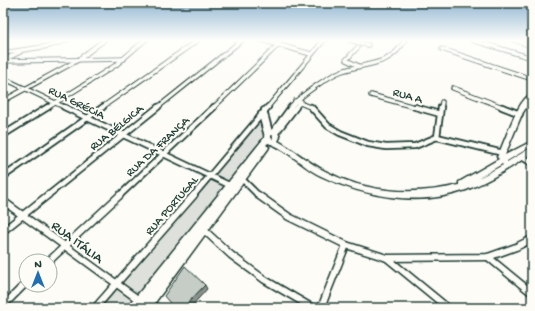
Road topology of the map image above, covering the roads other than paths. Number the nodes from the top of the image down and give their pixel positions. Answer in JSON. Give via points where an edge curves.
{"nodes":[{"id":1,"x":311,"y":54,"type":"edge"},
{"id":2,"x":85,"y":55,"type":"edge"},
{"id":3,"x":129,"y":55,"type":"edge"},
{"id":4,"x":178,"y":55,"type":"edge"},
{"id":5,"x":224,"y":55,"type":"edge"},
{"id":6,"x":268,"y":55,"type":"edge"},
{"id":7,"x":351,"y":55,"type":"edge"},
{"id":8,"x":393,"y":55,"type":"edge"},
{"id":9,"x":459,"y":55,"type":"edge"},
{"id":10,"x":520,"y":55,"type":"edge"},
{"id":11,"x":14,"y":56,"type":"edge"},
{"id":12,"x":532,"y":58,"type":"edge"},
{"id":13,"x":124,"y":59,"type":"junction"},
{"id":14,"x":78,"y":60,"type":"junction"},
{"id":15,"x":3,"y":61,"type":"edge"},
{"id":16,"x":359,"y":66,"type":"junction"},
{"id":17,"x":3,"y":78,"type":"edge"},
{"id":18,"x":532,"y":79,"type":"edge"},
{"id":19,"x":26,"y":88,"type":"junction"},
{"id":20,"x":453,"y":88,"type":"dead end"},
{"id":21,"x":371,"y":95,"type":"dead end"},
{"id":22,"x":532,"y":95,"type":"edge"},
{"id":23,"x":304,"y":96,"type":"junction"},
{"id":24,"x":3,"y":101,"type":"edge"},
{"id":25,"x":295,"y":101,"type":"junction"},
{"id":26,"x":442,"y":102,"type":"dead end"},
{"id":27,"x":56,"y":103,"type":"junction"},
{"id":28,"x":301,"y":103,"type":"junction"},
{"id":29,"x":262,"y":112,"type":"junction"},
{"id":30,"x":440,"y":114,"type":"junction"},
{"id":31,"x":520,"y":114,"type":"junction"},
{"id":32,"x":88,"y":118,"type":"junction"},
{"id":33,"x":3,"y":135,"type":"edge"},
{"id":34,"x":124,"y":135,"type":"junction"},
{"id":35,"x":272,"y":137,"type":"junction"},
{"id":36,"x":437,"y":137,"type":"junction"},
{"id":37,"x":531,"y":146,"type":"edge"},
{"id":38,"x":165,"y":154,"type":"junction"},
{"id":39,"x":502,"y":156,"type":"junction"},
{"id":40,"x":522,"y":157,"type":"junction"},
{"id":41,"x":532,"y":163,"type":"edge"},
{"id":42,"x":497,"y":172,"type":"junction"},
{"id":43,"x":3,"y":176,"type":"edge"},
{"id":44,"x":211,"y":176,"type":"junction"},
{"id":45,"x":242,"y":179,"type":"junction"},
{"id":46,"x":229,"y":185,"type":"junction"},
{"id":47,"x":453,"y":190,"type":"junction"},
{"id":48,"x":3,"y":201,"type":"edge"},
{"id":49,"x":23,"y":215,"type":"junction"},
{"id":50,"x":204,"y":230,"type":"junction"},
{"id":51,"x":3,"y":231,"type":"edge"},
{"id":52,"x":532,"y":239,"type":"edge"},
{"id":53,"x":346,"y":245,"type":"junction"},
{"id":54,"x":64,"y":246,"type":"junction"},
{"id":55,"x":57,"y":253,"type":"edge"},
{"id":56,"x":488,"y":257,"type":"junction"},
{"id":57,"x":387,"y":258,"type":"junction"},
{"id":58,"x":116,"y":284,"type":"junction"},
{"id":59,"x":18,"y":291,"type":"edge"},
{"id":60,"x":532,"y":293,"type":"edge"},
{"id":61,"x":140,"y":300,"type":"junction"},
{"id":62,"x":147,"y":305,"type":"edge"},
{"id":63,"x":3,"y":306,"type":"edge"},
{"id":64,"x":95,"y":308,"type":"edge"},
{"id":65,"x":134,"y":308,"type":"edge"},
{"id":66,"x":159,"y":308,"type":"edge"},
{"id":67,"x":313,"y":308,"type":"edge"},
{"id":68,"x":321,"y":308,"type":"edge"},
{"id":69,"x":448,"y":308,"type":"edge"}],
"edges":[{"from":1,"to":29,"type":"street","name":"RUA PORTUGAL"},
{"from":2,"to":14,"type":"street"},
{"from":3,"to":13,"type":"street"},
{"from":4,"to":32,"type":"street"},
{"from":5,"to":34,"type":"street","name":"RUA BÉLGICA"},
{"from":6,"to":38,"type":"street","name":"RUA DA FRANÇA"},
{"from":7,"to":16,"type":"street","via":[[346,60]]},
{"from":8,"to":16,"type":"street","via":[[387,60]]},
{"from":9,"to":18,"type":"street"},
{"from":10,"to":12,"type":"street"},
{"from":11,"to":15,"type":"street"},
{"from":13,"to":14,"type":"street"},
{"from":13,"to":27,"type":"street"},
{"from":14,"to":15,"type":"street"},
{"from":14,"to":19,"type":"street"},
{"from":16,"to":23,"type":"street","via":[[333,73]]},
{"from":17,"to":19,"type":"street","name":"RUA GRÉCIA"},
{"from":19,"to":24,"type":"street"},
{"from":19,"to":27,"type":"street","name":"RUA GRÉCIA"},
{"from":20,"to":31,"type":"street"},
{"from":21,"to":30,"type":"street","name":"RUA A"},
{"from":22,"to":31,"type":"street"},
{"from":23,"to":25,"type":"street"},
{"from":23,"to":28,"type":"street"},
{"from":25,"to":28,"type":"street"},
{"from":25,"to":35,"type":"street"},
{"from":26,"to":30,"type":"street"},
{"from":27,"to":32,"type":"street","name":"RUA GRÉCIA"},
{"from":27,"to":33,"type":"street"},
{"from":28,"to":35,"type":"street"},
{"from":28,"to":36,"type":"street","via":[[310,106],[328,126],[368,144],[386,147],[415,146]]},
{"from":29,"to":35,"type":"street"},
{"from":29,"to":44,"type":"street","name":"RUA PORTUGAL"},
{"from":30,"to":36,"type":"street"},
{"from":31,"to":39,"type":"street"},
{"from":32,"to":34,"type":"street","name":"RUA GRÉCIA"},
{"from":32,"to":43,"type":"street"},
{"from":34,"to":38,"type":"street","name":"RUA GRÉCIA"},
{"from":34,"to":49,"type":"street","name":"RUA BÉLGICA"},
{"from":35,"to":45,"type":"street"},
{"from":35,"to":46,"type":"street"},
{"from":35,"to":47,"type":"street","via":[[307,164],[362,188],[412,195]]},
{"from":36,"to":39,"type":"street"},
{"from":37,"to":39,"type":"street"},
{"from":37,"to":40,"type":"street"},
{"from":38,"to":44,"type":"street","name":"RUA GRÉCIA"},
{"from":38,"to":54,"type":"street","name":"RUA DA FRANÇA"},
{"from":39,"to":42,"type":"street","via":[[504,165]]},
{"from":39,"to":47,"type":"street"},
{"from":40,"to":41,"type":"street"},
{"from":40,"to":42,"type":"street"},
{"from":42,"to":47,"type":"street"},
{"from":44,"to":46,"type":"street","name":"RUA GRÉCIA"},
{"from":44,"to":58,"type":"street","name":"RUA PORTUGAL"},
{"from":45,"to":50,"type":"street"},
{"from":45,"to":53,"type":"street","via":[[256,194],[289,217]]},
{"from":46,"to":61,"type":"street"},
{"from":48,"to":49,"type":"street","name":"RUA ITÁLIA"},
{"from":49,"to":51,"type":"street","name":"RUA BÉLGICA"},
{"from":49,"to":54,"type":"street","name":"RUA ITÁLIA"},
{"from":50,"to":62,"type":"street"},
{"from":50,"to":67,"type":"street","via":[[231,255],[265,280]]},
{"from":52,"to":56,"type":"street"},
{"from":53,"to":57,"type":"street"},
{"from":53,"to":68,"type":"street"},
{"from":54,"to":55,"type":"street","name":"RUA DA FRANÇA"},
{"from":54,"to":58,"type":"street","name":"RUA ITÁLIA"},
{"from":56,"to":57,"type":"street"},
{"from":56,"to":60,"type":"street"},
{"from":57,"to":69,"type":"street"},
{"from":58,"to":61,"type":"street","name":"RUA ITÁLIA"},
{"from":58,"to":64,"type":"street","name":"RUA PORTUGAL"},
{"from":59,"to":63,"type":"street"},
{"from":61,"to":62,"type":"street","name":"RUA ITÁLIA"},
{"from":61,"to":65,"type":"street"},
{"from":62,"to":66,"type":"street","name":"RUA ITÁLIA"}]}
